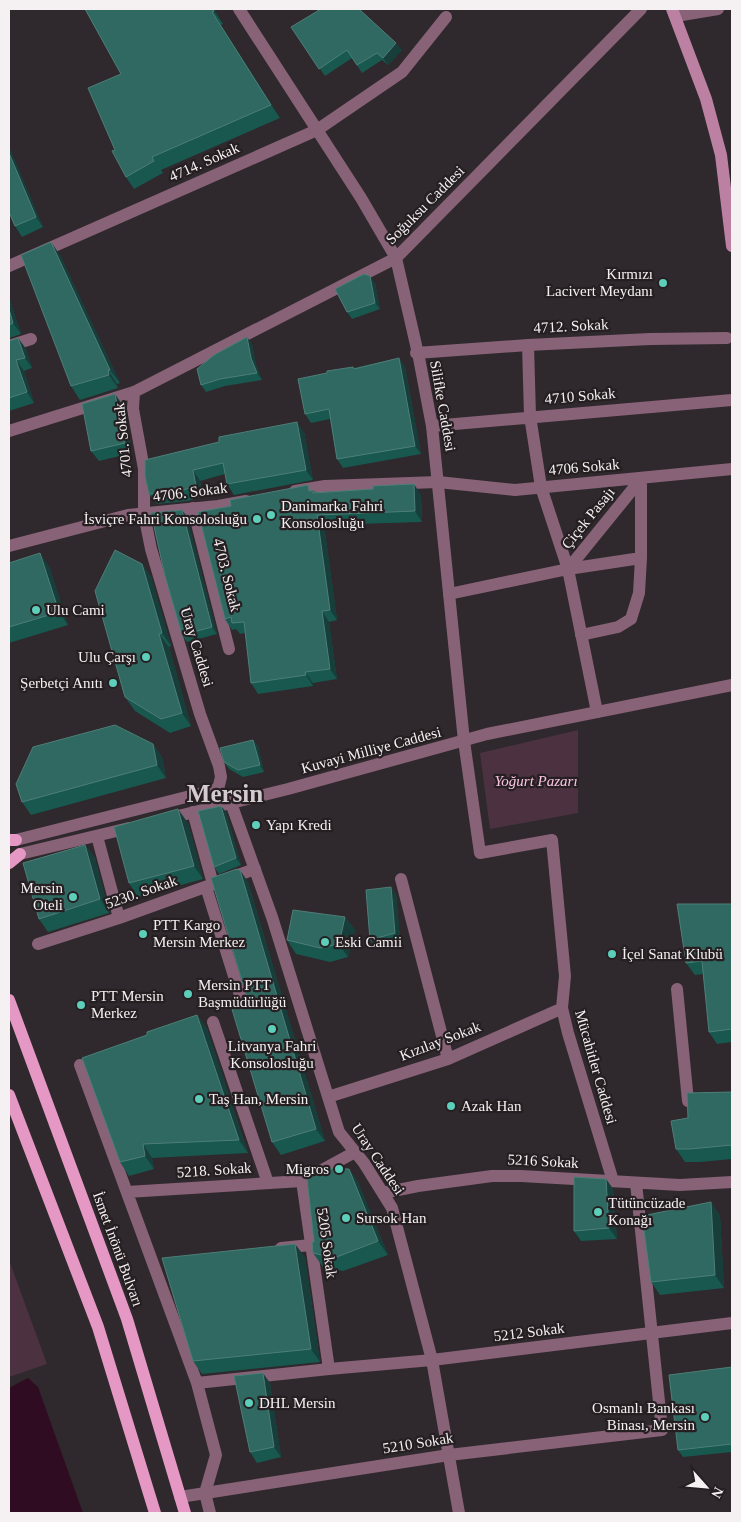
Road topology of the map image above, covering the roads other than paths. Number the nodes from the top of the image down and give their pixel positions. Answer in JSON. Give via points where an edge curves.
{"nodes":[{"id":1,"x":239,"y":9,"type":"edge"},
{"id":2,"x":641,"y":9,"type":"edge"},
{"id":3,"x":718,"y":9,"type":"edge"},
{"id":4,"x":674,"y":13,"type":"edge"},
{"id":5,"x":446,"y":18,"type":"dead end"},
{"id":6,"x":318,"y":130,"type":"junction"},
{"id":7,"x":732,"y":246,"type":"edge"},
{"id":8,"x":396,"y":258,"type":"junction"},
{"id":9,"x":9,"y":266,"type":"edge"},
{"id":10,"x":727,"y":338,"type":"dead end"},
{"id":11,"x":31,"y":339,"type":"dead end"},
{"id":12,"x":528,"y":345,"type":"junction"},
{"id":13,"x":9,"y":346,"type":"edge"},
{"id":14,"x":416,"y":353,"type":"junction"},
{"id":15,"x":134,"y":392,"type":"junction"},
{"id":16,"x":732,"y":400,"type":"edge"},
{"id":17,"x":530,"y":416,"type":"junction"},
{"id":18,"x":432,"y":426,"type":"junction"},
{"id":19,"x":9,"y":431,"type":"edge"},
{"id":20,"x":732,"y":469,"type":"edge"},
{"id":21,"x":641,"y":479,"type":"junction"},
{"id":22,"x":438,"y":482,"type":"junction"},
{"id":23,"x":541,"y":488,"type":"junction"},
{"id":24,"x":286,"y":493,"type":"edge"},
{"id":25,"x":257,"y":499,"type":"edge"},
{"id":26,"x":193,"y":508,"type":"junction"},
{"id":27,"x":144,"y":514,"type":"junction"},
{"id":28,"x":9,"y":546,"type":"edge"},
{"id":29,"x":641,"y":558,"type":"junction"},
{"id":30,"x":568,"y":569,"type":"junction"},
{"id":31,"x":449,"y":594,"type":"junction"},
{"id":32,"x":581,"y":635,"type":"junction"},
{"id":33,"x":229,"y":650,"type":"dead end"},
{"id":34,"x":732,"y":685,"type":"edge"},
{"id":35,"x":597,"y":712,"type":"junction"},
{"id":36,"x":464,"y":741,"type":"junction"},
{"id":37,"x":218,"y":789,"type":"junction"},
{"id":38,"x":231,"y":803,"type":"junction"},
{"id":39,"x":193,"y":812,"type":"junction"},
{"id":40,"x":97,"y":836,"type":"junction"},
{"id":41,"x":12,"y":840,"type":"edge"},
{"id":42,"x":552,"y":840,"type":"joint"},
{"id":43,"x":20,"y":854,"type":"joint"},
{"id":44,"x":9,"y":863,"type":"edge"},
{"id":45,"x":255,"y":869,"type":"junction"},
{"id":46,"x":401,"y":879,"type":"dead end"},
{"id":47,"x":209,"y":885,"type":"junction"},
{"id":48,"x":119,"y":918,"type":"junction"},
{"id":49,"x":38,"y":944,"type":"dead end"},
{"id":50,"x":677,"y":989,"type":"dead end"},
{"id":51,"x":9,"y":1000,"type":"edge"},
{"id":52,"x":562,"y":1009,"type":"junction"},
{"id":53,"x":245,"y":1011,"type":"edge"},
{"id":54,"x":213,"y":1022,"type":"dead end"},
{"id":55,"x":448,"y":1059,"type":"junction"},
{"id":56,"x":80,"y":1065,"type":"edge"},
{"id":57,"x":9,"y":1095,"type":"edge"},
{"id":58,"x":328,"y":1097,"type":"junction"},
{"id":59,"x":688,"y":1101,"type":"edge"},
{"id":60,"x":355,"y":1152,"type":"junction"},
{"id":61,"x":302,"y":1181,"type":"junction"},
{"id":62,"x":613,"y":1181,"type":"junction"},
{"id":63,"x":732,"y":1182,"type":"edge"},
{"id":64,"x":268,"y":1183,"type":"junction"},
{"id":65,"x":636,"y":1183,"type":"junction"},
{"id":66,"x":127,"y":1192,"type":"junction"},
{"id":67,"x":383,"y":1193,"type":"junction"},
{"id":68,"x":311,"y":1245,"type":"junction"},
{"id":69,"x":264,"y":1250,"type":"edge"},
{"id":70,"x":732,"y":1323,"type":"edge"},
{"id":71,"x":651,"y":1333,"type":"junction"},
{"id":72,"x":432,"y":1360,"type":"junction"},
{"id":73,"x":329,"y":1369,"type":"junction"},
{"id":74,"x":197,"y":1383,"type":"junction"},
{"id":75,"x":449,"y":1455,"type":"junction"},
{"id":76,"x":205,"y":1493,"type":"junction"},
{"id":77,"x":180,"y":1497,"type":"junction"},
{"id":78,"x":155,"y":1513,"type":"edge"},
{"id":79,"x":185,"y":1513,"type":"edge"},
{"id":80,"x":210,"y":1513,"type":"edge"},
{"id":81,"x":459,"y":1513,"type":"edge"}],
"edges":[{"from":1,"to":6,"type":"street","name":"Silifke Caddesi"},
{"from":2,"to":8,"type":"street","name":"Soğuksu Caddesi"},
{"from":3,"to":4,"type":"street"},
{"from":4,"to":7,"type":"main road","via":[[706,100],[721,155]]},
{"from":5,"to":6,"type":"street","name":"4714. Sokak","via":[[402,72]]},
{"from":6,"to":8,"type":"street","name":"Silifke Caddesi"},
{"from":6,"to":9,"type":"street","name":"4714. Sokak"},
{"from":8,"to":14,"type":"street","name":"Silifke Caddesi"},
{"from":8,"to":15,"type":"street","name":"Soğuksu Caddesi"},
{"from":10,"to":12,"type":"street","name":"4712. Sokak"},
{"from":11,"to":13,"type":"street"},
{"from":12,"to":14,"type":"street","name":"4712. Sokak"},
{"from":12,"to":17,"type":"street","name":"Çiçek Pasajı"},
{"from":14,"to":18,"type":"street","name":"Silifke Caddesi"},
{"from":15,"to":19,"type":"street","name":"Soğuksu Caddesi"},
{"from":15,"to":27,"type":"street","name":"4701. Sokak","via":[[133,409],[144,469]]},
{"from":16,"to":17,"type":"street","name":"4710 Sokak"},
{"from":17,"to":18,"type":"street","name":"4710 Sokak"},
{"from":17,"to":23,"type":"street","name":"Çiçek Pasajı"},
{"from":18,"to":22,"type":"street","name":"Silifke Caddesi"},
{"from":20,"to":21,"type":"street","name":"4706 Sokak"},
{"from":21,"to":23,"type":"street","name":"4706 Sokak"},
{"from":21,"to":29,"type":"street","name":"Çiçek Pasajı"},
{"from":21,"to":30,"type":"street","name":"Çiçek Pasajı"},
{"from":22,"to":23,"type":"street","name":"4706 Sokak","via":[[515,490]]},
{"from":22,"to":24,"type":"street","via":[[325,486]]},
{"from":22,"to":31,"type":"street","name":"Silifke Caddesi"},
{"from":23,"to":30,"type":"street","name":"Çiçek Pasajı"},
{"from":25,"to":26,"type":"street","name":"4706. Sokak"},
{"from":26,"to":27,"type":"street","name":"4706. Sokak"},
{"from":26,"to":33,"type":"street","name":"4703. Sokak"},
{"from":27,"to":28,"type":"street","name":"4706. Sokak"},
{"from":27,"to":37,"type":"street","name":"Uray Caddesi","via":[[154,559],[200,714],[219,766]]},
{"from":29,"to":30,"type":"street","name":"Çiçek Pasajı"},
{"from":29,"to":32,"type":"street","name":"Çiçek Pasajı","via":[[639,593],[631,619],[618,626]]},
{"from":30,"to":31,"type":"street","name":"Çiçek Pasajı"},
{"from":30,"to":32,"type":"street","name":"Çiçek Pasajı"},
{"from":31,"to":36,"type":"street","name":"Silifke Caddesi"},
{"from":32,"to":35,"type":"street"},
{"from":34,"to":35,"type":"street","name":"Kuvayi Milliye Caddesi"},
{"from":35,"to":36,"type":"street","name":"Kuvayi Milliye Caddesi"},
{"from":36,"to":38,"type":"street","name":"Kuvayi Milliye Caddesi"},
{"from":36,"to":42,"type":"street","name":"Silifke Caddesi","via":[[480,853]]},
{"from":37,"to":38,"type":"street"},
{"from":37,"to":41,"type":"street"},
{"from":38,"to":39,"type":"street","name":"Kuvayi Milliye Caddesi"},
{"from":38,"to":45,"type":"street","name":"Uray Caddesi"},
{"from":39,"to":40,"type":"street","name":"Kuvayi Milliye Caddesi"},
{"from":39,"to":47,"type":"street"},
{"from":40,"to":43,"type":"street","name":"Kuvayi Milliye Caddesi"},
{"from":40,"to":48,"type":"street"},
{"from":42,"to":52,"type":"street","name":"Mücahitler Caddesi","via":[[565,976]]},
{"from":43,"to":44,"type":"main road"},
{"from":45,"to":47,"type":"street","name":"5230. Sokak"},
{"from":45,"to":58,"type":"street","name":"Uray Caddesi"},
{"from":46,"to":55,"type":"street"},
{"from":47,"to":48,"type":"street","name":"5230. Sokak"},
{"from":47,"to":53,"type":"street"},
{"from":48,"to":49,"type":"street","name":"5230. Sokak"},
{"from":50,"to":59,"type":"street"},
{"from":51,"to":77,"type":"main road","name":"İsmet İnönü Bulvarı","via":[[127,1319]]},
{"from":52,"to":55,"type":"street","name":"Kızılay Sokak"},
{"from":52,"to":62,"type":"street","name":"Mücahitler Caddesi"},
{"from":54,"to":64,"type":"street"},
{"from":55,"to":58,"type":"street","name":"Kızılay Sokak"},
{"from":56,"to":66,"type":"street"},
{"from":57,"to":78,"type":"main road","via":[[98,1327]]},
{"from":58,"to":60,"type":"street","name":"Uray Caddesi","via":[[339,1132]]},
{"from":60,"to":61,"type":"street"},
{"from":60,"to":67,"type":"street","name":"Uray Caddesi"},
{"from":61,"to":64,"type":"street","name":"5218. Sokak"},
{"from":61,"to":68,"type":"street","name":"5205 Sokak"},
{"from":62,"to":65,"type":"street","name":"5216 Sokak"},
{"from":62,"to":67,"type":"street","name":"5216 Sokak","via":[[492,1176]]},
{"from":63,"to":65,"type":"street","name":"5216 Sokak","via":[[680,1186]]},
{"from":64,"to":66,"type":"street","name":"5218. Sokak"},
{"from":65,"to":71,"type":"street"},
{"from":66,"to":74,"type":"street","via":[[157,1260]]},
{"from":67,"to":72,"type":"street","name":"Uray Caddesi","via":[[392,1208]]},
{"from":68,"to":69,"type":"street"},
{"from":68,"to":73,"type":"street","name":"5205 Sokak"},
{"from":70,"to":71,"type":"street","name":"5212 Sokak"},
{"from":71,"to":72,"type":"street","name":"5212 Sokak"},
{"from":71,"to":75,"type":"street","name":"5210 Sokak","via":[[662,1430]]},
{"from":72,"to":73,"type":"street","name":"5212 Sokak"},
{"from":72,"to":75,"type":"street","name":"Uray Caddesi"},
{"from":73,"to":74,"type":"street","name":"5212 Sokak"},
{"from":74,"to":76,"type":"street","via":[[216,1455]]},
{"from":75,"to":76,"type":"street","name":"5210 Sokak"},
{"from":75,"to":81,"type":"street","name":"Uray Caddesi"},
{"from":76,"to":77,"type":"street","name":"5210 Sokak"},
{"from":76,"to":80,"type":"street"},
{"from":77,"to":79,"type":"main road","name":"İsmet İnönü Bulvarı"}]}
